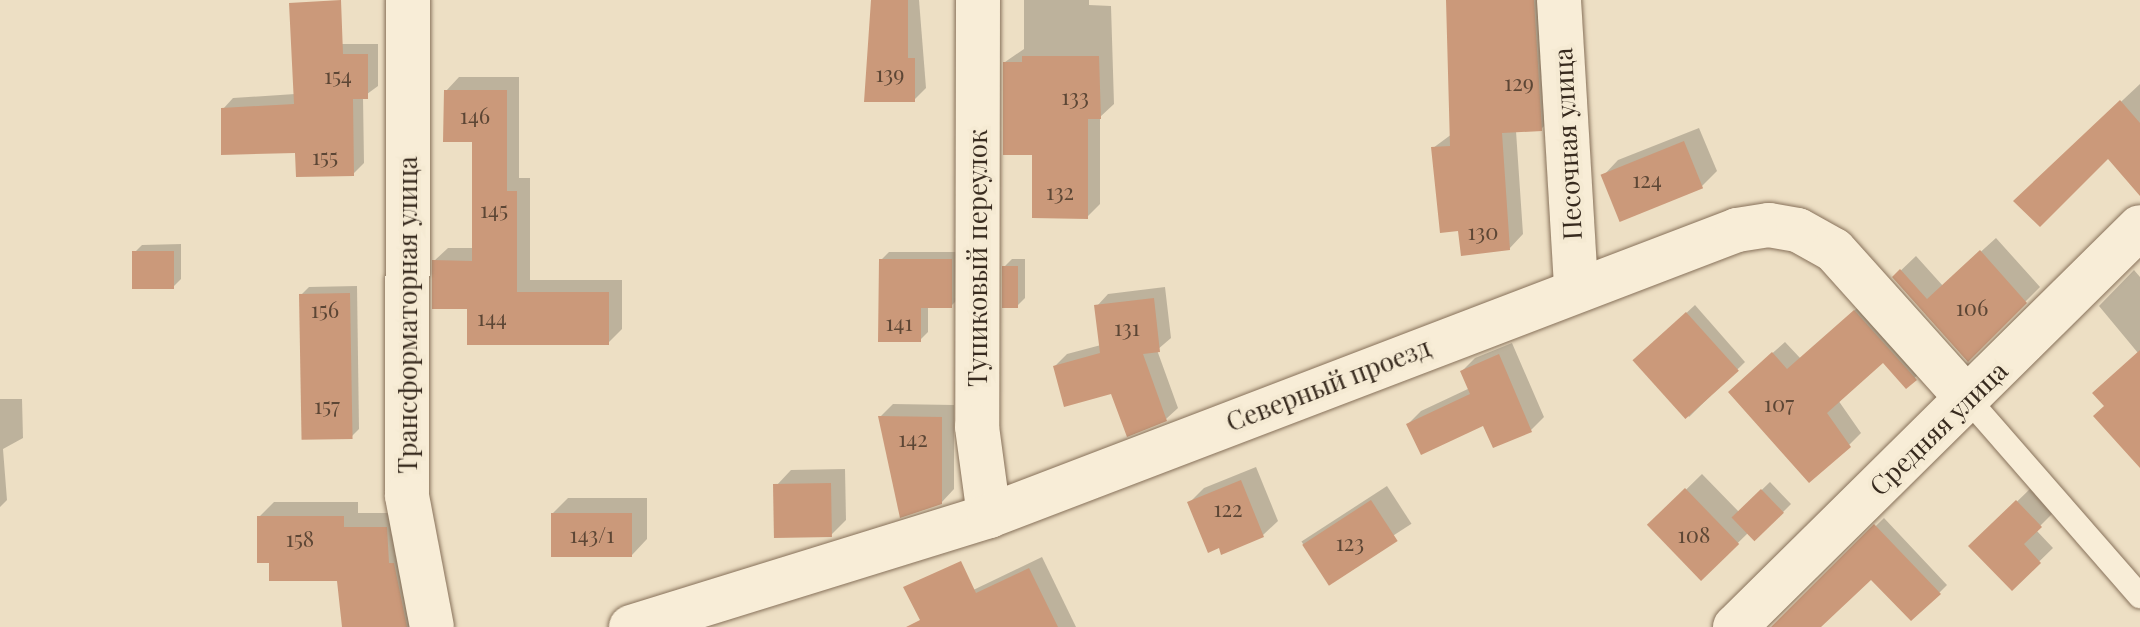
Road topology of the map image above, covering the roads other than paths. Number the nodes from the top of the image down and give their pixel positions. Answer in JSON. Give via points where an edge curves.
{"nodes":[{"id":1,"x":408,"y":0,"type":"edge"},
{"id":2,"x":978,"y":0,"type":"edge"},
{"id":3,"x":1559,"y":0,"type":"edge"},
{"id":4,"x":2140,"y":227,"type":"edge"},
{"id":5,"x":1576,"y":289,"type":"junction"},
{"id":6,"x":1967,"y":398,"type":"junction"},
{"id":7,"x":989,"y":516,"type":"junction"},
{"id":8,"x":2140,"y":596,"type":"edge"},
{"id":9,"x":432,"y":627,"type":"edge"},
{"id":10,"x":631,"y":627,"type":"edge"},
{"id":11,"x":1735,"y":627,"type":"edge"}],
"edges":[{"from":1,"to":9,"type":"street","name":"Трансформаторная улица","via":[[407,496]]},
{"from":2,"to":7,"type":"street","name":"Тупиковый переулок","via":[[977,427]]},
{"from":3,"to":5,"type":"street","name":"Песочная улица"},
{"from":4,"to":6,"type":"street","name":"Средняя улица"},
{"from":5,"to":6,"type":"street","name":"Северный проезд","via":[[1737,230],[1769,225],[1798,230],[1834,250]]},
{"from":5,"to":7,"type":"street","name":"Северный проезд"},
{"from":6,"to":8,"type":"lane"},
{"from":6,"to":11,"type":"street","name":"Средняя улица"},
{"from":7,"to":10,"type":"street","name":"Северный проезд"}]}
